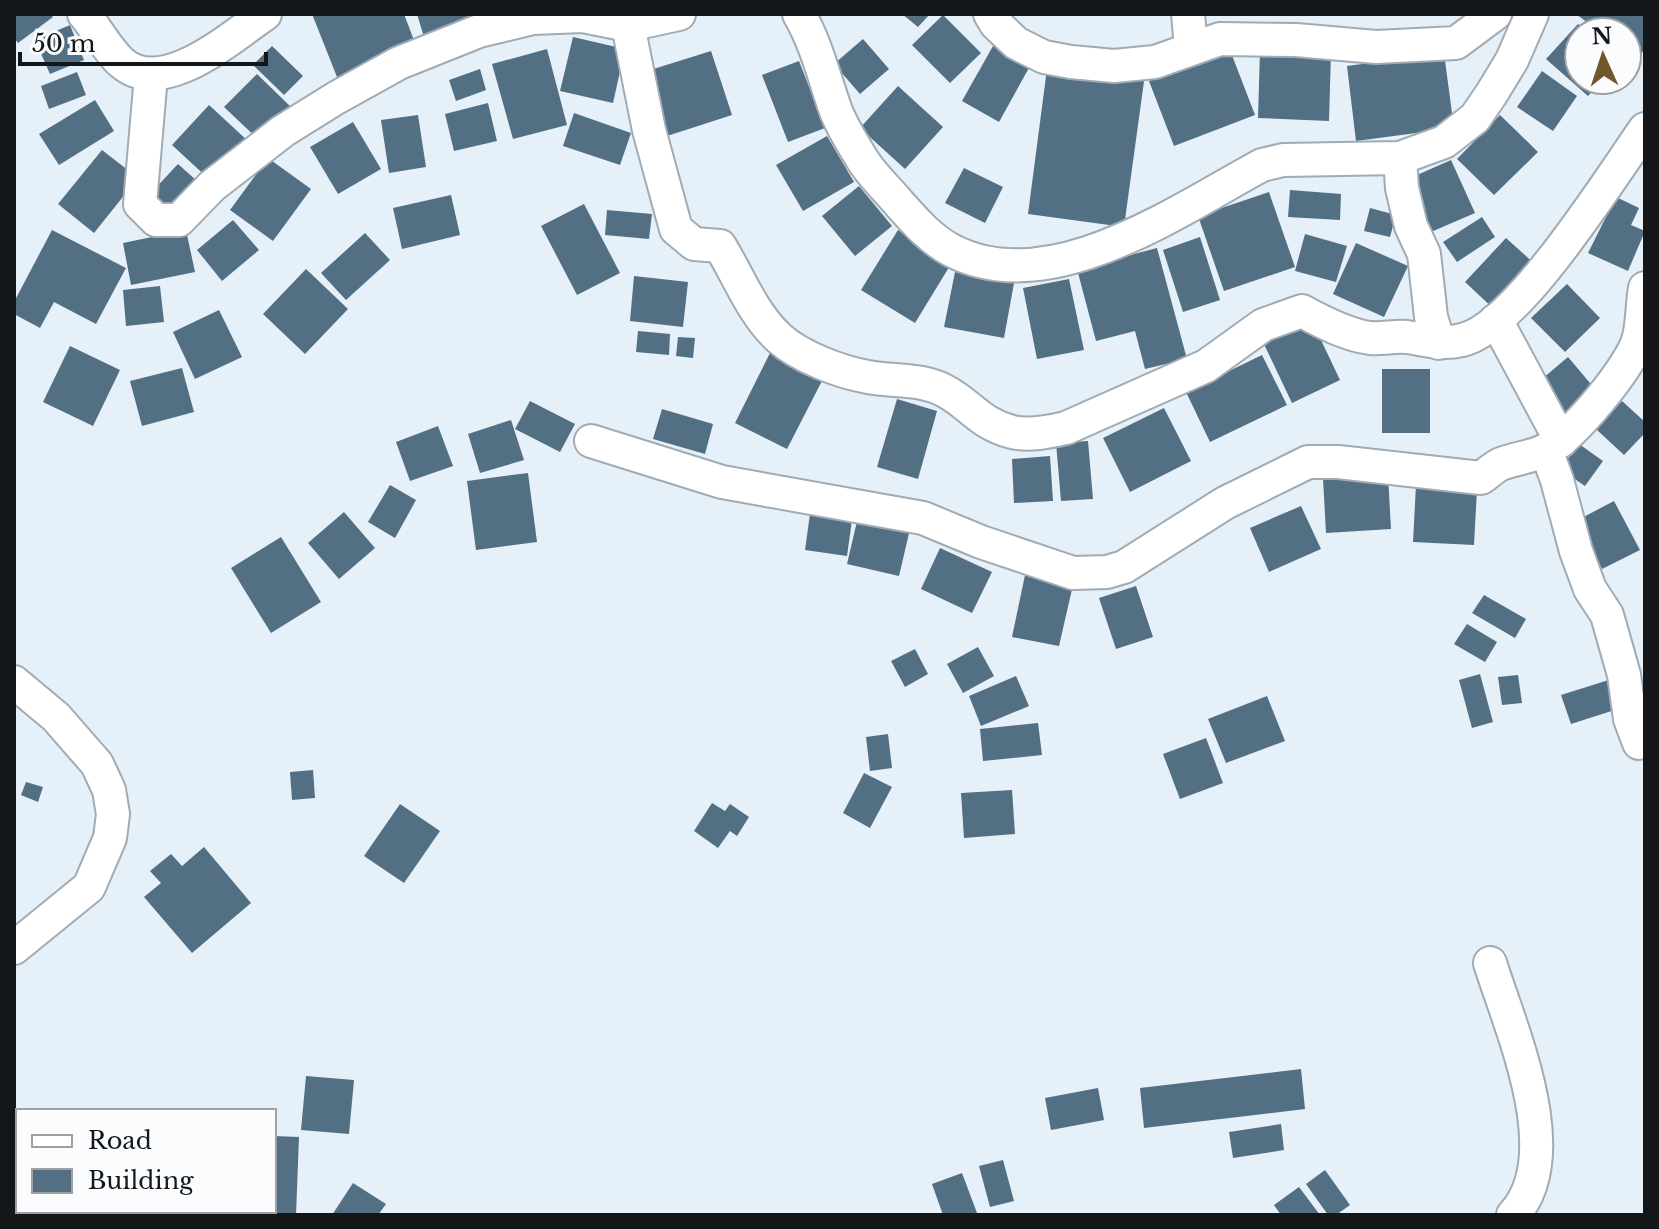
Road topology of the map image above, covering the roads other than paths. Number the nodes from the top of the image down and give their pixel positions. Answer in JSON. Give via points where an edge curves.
{"nodes":[{"id":1,"x":84,"y":14,"type":"edge"},
{"id":2,"x":265,"y":14,"type":"edge"},
{"id":3,"x":679,"y":14,"type":"edge"},
{"id":4,"x":799,"y":14,"type":"edge"},
{"id":5,"x":990,"y":14,"type":"edge"},
{"id":6,"x":1188,"y":14,"type":"edge"},
{"id":7,"x":1495,"y":14,"type":"edge"},
{"id":8,"x":1532,"y":14,"type":"edge"},
{"id":9,"x":628,"y":25,"type":"junction"},
{"id":10,"x":1191,"y":47,"type":"junction"},
{"id":11,"x":151,"y":75,"type":"junction"},
{"id":12,"x":1645,"y":129,"type":"edge"},
{"id":13,"x":1400,"y":158,"type":"junction"},
{"id":14,"x":1645,"y":288,"type":"edge"},
{"id":15,"x":1496,"y":320,"type":"junction"},
{"id":16,"x":1439,"y":343,"type":"junction"},
{"id":17,"x":591,"y":441,"type":"dead end"},
{"id":18,"x":1554,"y":446,"type":"junction"},
{"id":19,"x":14,"y":682,"type":"edge"},
{"id":20,"x":1639,"y":743,"type":"dead end"},
{"id":21,"x":14,"y":948,"type":"edge"},
{"id":22,"x":1490,"y":963,"type":"dead end"},
{"id":23,"x":1513,"y":1215,"type":"edge"}],
"edges":[{"from":1,"to":11,"type":"street","via":[[121,62]]},
{"from":2,"to":11,"type":"street","via":[[189,63]]},
{"from":3,"to":9,"type":"street"},
{"from":4,"to":13,"type":"street","via":[[837,114],[864,162],[916,223],[950,249],[981,262],[1040,265],[1082,253],[1141,231],[1262,165]]},
{"from":5,"to":10,"type":"street","via":[[1016,43],[1044,57],[1071,62],[1155,62]]},
{"from":6,"to":10,"type":"street"},
{"from":7,"to":10,"type":"street","via":[[1456,43],[1376,47],[1220,39]]},
{"from":8,"to":13,"type":"street","via":[[1512,60],[1475,118],[1444,142]]},
{"from":9,"to":11,"type":"street","via":[[583,16],[533,18],[479,31],[399,63],[283,131],[212,186],[179,220],[156,220],[140,204]]},
{"from":9,"to":16,"type":"street","via":[[676,229],[694,244],[720,246],[761,318],[781,340],[809,356],[868,377],[943,390],[990,424],[1031,433],[1066,428],[1206,366],[1263,325],[1302,311],[1369,338]]},
{"from":12,"to":15,"type":"street","via":[[1546,269]]},
{"from":13,"to":16,"type":"street","via":[[1402,188],[1424,254]]},
{"from":14,"to":18,"type":"street","via":[[1635,349],[1615,380]]},
{"from":15,"to":16,"type":"street","via":[[1464,340]]},
{"from":15,"to":18,"type":"street"},
{"from":17,"to":18,"type":"street","via":[[722,482],[923,518],[1050,567],[1091,574],[1124,567],[1225,503],[1308,462],[1481,478],[1500,465]]},
{"from":18,"to":20,"type":"street","via":[[1557,480],[1576,551],[1607,615]]},
{"from":19,"to":21,"type":"street","via":[[56,717],[97,764],[113,814],[110,838],[89,887]]},
{"from":22,"to":23,"type":"street","via":[[1534,1107],[1537,1133],[1530,1186]]}]}
